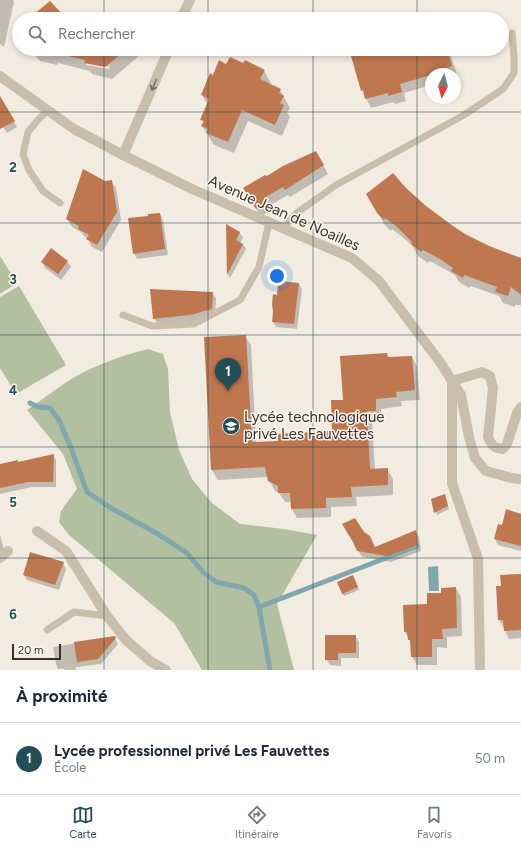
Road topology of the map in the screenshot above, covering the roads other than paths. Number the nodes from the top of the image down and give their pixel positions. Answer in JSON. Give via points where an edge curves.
{"nodes":[{"id":1,"x":190,"y":0,"type":"edge"},
{"id":2,"x":184,"y":12,"type":"edge"},
{"id":3,"x":512,"y":33,"type":"dead end"},
{"id":4,"x":166,"y":56,"type":"edge"},
{"id":5,"x":0,"y":76,"type":"edge"},
{"id":6,"x":48,"y":110,"type":"junction"},
{"id":7,"x":123,"y":155,"type":"junction"},
{"id":8,"x":60,"y":203,"type":"dead end"},
{"id":9,"x":269,"y":222,"type":"junction"},
{"id":10,"x":283,"y":228,"type":"junction"},
{"id":11,"x":123,"y":315,"type":"dead end"},
{"id":12,"x":452,"y":381,"type":"junction"},
{"id":13,"x":521,"y":407,"type":"edge"},
{"id":14,"x":521,"y":479,"type":"edge"},
{"id":15,"x":38,"y":531,"type":"dead end"},
{"id":16,"x":107,"y":616,"type":"junction"},
{"id":17,"x":47,"y":630,"type":"dead end"},
{"id":18,"x":166,"y":670,"type":"edge"},
{"id":19,"x":480,"y":670,"type":"edge"}],
"edges":[{"from":1,"to":2,"type":"street"},
{"from":3,"to":10,"type":"lane","via":[[514,72],[503,89],[464,115],[336,184],[298,212]]},
{"from":4,"to":7,"type":"street","one_way":true},
{"from":5,"to":6,"type":"street","name":"Avenue Jean de Noailles"},
{"from":6,"to":7,"type":"street","name":"Avenue Jean de Noailles","via":[[74,129]]},
{"from":6,"to":8,"type":"lane","via":[[28,132],[23,154],[42,191]]},
{"from":7,"to":9,"type":"street","name":"Avenue Jean de Noailles","via":[[192,189]]},
{"from":9,"to":10,"type":"street","name":"Avenue Jean de Noailles"},
{"from":9,"to":11,"type":"lane","via":[[259,268],[240,300],[194,324],[152,326]]},
{"from":10,"to":12,"type":"street","name":"Avenue Jean de Noailles","via":[[352,258],[379,281]]},
{"from":12,"to":13,"type":"street","via":[[482,372],[490,376],[493,388],[488,437],[496,448],[503,449],[507,444]]},
{"from":12,"to":14,"type":"street","name":"Avenue Jean de Noailles","via":[[461,395],[475,458],[486,471]]},
{"from":12,"to":19,"type":"street","via":[[452,482],[478,559]]},
{"from":15,"to":16,"type":"street","via":[[66,551]]},
{"from":16,"to":17,"type":"lane","via":[[74,612]]},
{"from":16,"to":18,"type":"street","via":[[126,640],[150,661]]}]}
